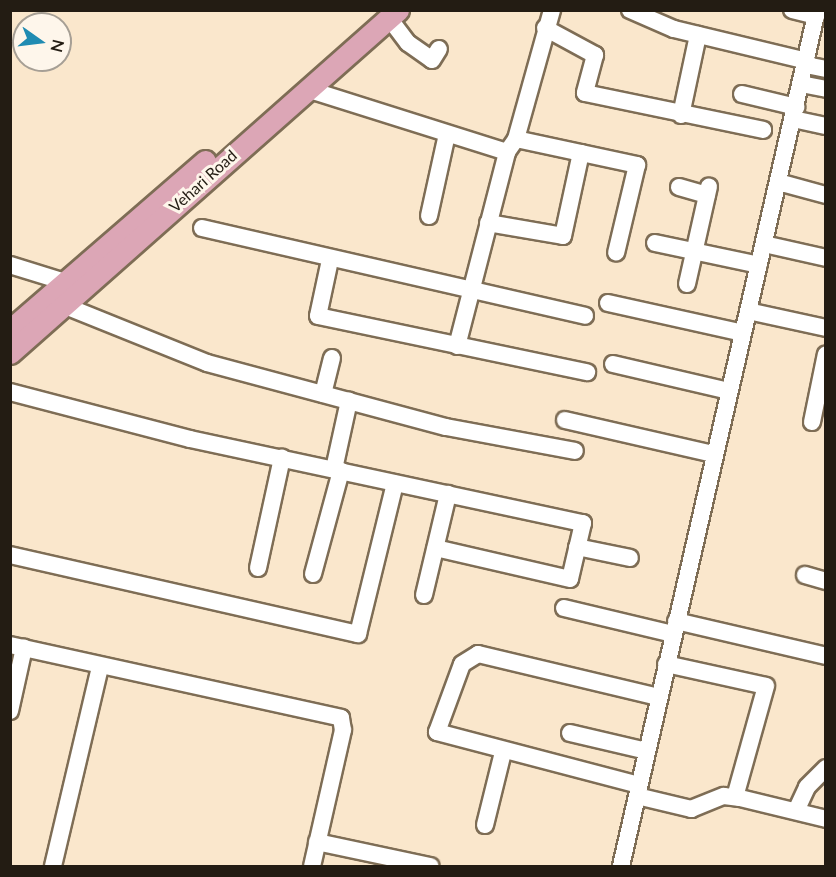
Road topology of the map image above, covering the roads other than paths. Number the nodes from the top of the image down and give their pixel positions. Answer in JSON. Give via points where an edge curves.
{"nodes":[{"id":1,"x":552,"y":10,"type":"edge"},
{"id":2,"x":630,"y":10,"type":"edge"},
{"id":3,"x":792,"y":10,"type":"edge"},
{"id":4,"x":388,"y":13,"type":"edge"},
{"id":5,"x":816,"y":13,"type":"edge"},
{"id":6,"x":546,"y":28,"type":"junction"},
{"id":7,"x":698,"y":35,"type":"junction"},
{"id":8,"x":818,"y":37,"type":"edge"},
{"id":9,"x":439,"y":49,"type":"dead end"},
{"id":10,"x":806,"y":63,"type":"junction"},
{"id":11,"x":825,"y":69,"type":"edge"},
{"id":12,"x":801,"y":84,"type":"junction"},
{"id":13,"x":307,"y":89,"type":"junction"},
{"id":14,"x":825,"y":89,"type":"edge"},
{"id":15,"x":742,"y":94,"type":"dead end"},
{"id":16,"x":794,"y":113,"type":"junction"},
{"id":17,"x":681,"y":115,"type":"junction"},
{"id":18,"x":825,"y":126,"type":"edge"},
{"id":19,"x":763,"y":130,"type":"dead end"},
{"id":20,"x":447,"y":134,"type":"junction"},
{"id":21,"x":512,"y":145,"type":"junction"},
{"id":22,"x":581,"y":153,"type":"junction"},
{"id":23,"x":778,"y":182,"type":"junction"},
{"id":24,"x":679,"y":187,"type":"dead end"},
{"id":25,"x":825,"y":195,"type":"edge"},
{"id":26,"x":429,"y":216,"type":"dead end"},
{"id":27,"x":488,"y":223,"type":"junction"},
{"id":28,"x":202,"y":228,"type":"dead end"},
{"id":29,"x":655,"y":243,"type":"dead end"},
{"id":30,"x":764,"y":244,"type":"junction"},
{"id":31,"x":694,"y":251,"type":"junction"},
{"id":32,"x":616,"y":253,"type":"dead end"},
{"id":33,"x":825,"y":258,"type":"edge"},
{"id":34,"x":330,"y":260,"type":"junction"},
{"id":35,"x":10,"y":265,"type":"edge"},
{"id":36,"x":759,"y":265,"type":"junction"},
{"id":37,"x":64,"y":282,"type":"junction"},
{"id":38,"x":687,"y":284,"type":"dead end"},
{"id":39,"x":471,"y":291,"type":"junction"},
{"id":40,"x":608,"y":303,"type":"dead end"},
{"id":41,"x":63,"y":305,"type":"junction"},
{"id":42,"x":748,"y":311,"type":"junction"},
{"id":43,"x":585,"y":316,"type":"dead end"},
{"id":44,"x":825,"y":328,"type":"edge"},
{"id":45,"x":10,"y":330,"type":"edge"},
{"id":46,"x":743,"y":333,"type":"junction"},
{"id":47,"x":457,"y":346,"type":"junction"},
{"id":48,"x":10,"y":353,"type":"edge"},
{"id":49,"x":825,"y":354,"type":"edge"},
{"id":50,"x":332,"y":358,"type":"dead end"},
{"id":51,"x":614,"y":364,"type":"dead end"},
{"id":52,"x":587,"y":372,"type":"dead end"},
{"id":53,"x":729,"y":391,"type":"junction"},
{"id":54,"x":10,"y":392,"type":"edge"},
{"id":55,"x":323,"y":394,"type":"junction"},
{"id":56,"x":349,"y":401,"type":"junction"},
{"id":57,"x":564,"y":420,"type":"dead end"},
{"id":58,"x":812,"y":422,"type":"dead end"},
{"id":59,"x":575,"y":451,"type":"dead end"},
{"id":60,"x":714,"y":454,"type":"junction"},
{"id":61,"x":282,"y":458,"type":"junction"},
{"id":62,"x":337,"y":470,"type":"junction"},
{"id":63,"x":396,"y":483,"type":"junction"},
{"id":64,"x":448,"y":494,"type":"junction"},
{"id":65,"x":578,"y":547,"type":"junction"},
{"id":66,"x":436,"y":548,"type":"junction"},
{"id":67,"x":10,"y":555,"type":"edge"},
{"id":68,"x":630,"y":558,"type":"dead end"},
{"id":69,"x":258,"y":568,"type":"dead end"},
{"id":70,"x":314,"y":574,"type":"dead end"},
{"id":71,"x":805,"y":575,"type":"dead end"},
{"id":72,"x":825,"y":580,"type":"edge"},
{"id":73,"x":424,"y":595,"type":"dead end"},
{"id":74,"x":564,"y":608,"type":"dead end"},
{"id":75,"x":675,"y":627,"type":"junction"},
{"id":76,"x":17,"y":647,"type":"edge"},
{"id":77,"x":825,"y":656,"type":"edge"},
{"id":78,"x":666,"y":664,"type":"junction"},
{"id":79,"x":100,"y":667,"type":"junction"},
{"id":80,"x":659,"y":697,"type":"junction"},
{"id":81,"x":10,"y":711,"type":"edge"},
{"id":82,"x":570,"y":733,"type":"dead end"},
{"id":83,"x":647,"y":751,"type":"junction"},
{"id":84,"x":503,"y":752,"type":"junction"},
{"id":85,"x":825,"y":768,"type":"edge"},
{"id":86,"x":638,"y":790,"type":"junction"},
{"id":87,"x":735,"y":797,"type":"junction"},
{"id":88,"x":796,"y":812,"type":"junction"},
{"id":89,"x":825,"y":819,"type":"edge"},
{"id":90,"x":485,"y":825,"type":"dead end"},
{"id":91,"x":317,"y":842,"type":"junction"},
{"id":92,"x":53,"y":867,"type":"edge"},
{"id":93,"x":312,"y":867,"type":"edge"},
{"id":94,"x":430,"y":867,"type":"edge"},
{"id":95,"x":621,"y":867,"type":"edge"}],
"edges":[{"from":1,"to":6,"type":"street"},
{"from":2,"to":7,"type":"street"},
{"from":3,"to":5,"type":"street"},
{"from":4,"to":9,"type":"street","via":[[408,43],[432,60]]},
{"from":4,"to":13,"type":"main road","name":"Vehari Road"},
{"from":4,"to":37,"type":"main road","name":"Vehari Road"},
{"from":5,"to":8,"type":"street"},
{"from":6,"to":17,"type":"street","via":[[595,55],[585,93]]},
{"from":6,"to":21,"type":"street"},
{"from":7,"to":10,"type":"street"},
{"from":7,"to":17,"type":"street"},
{"from":8,"to":10,"type":"street"},
{"from":10,"to":11,"type":"street"},
{"from":10,"to":12,"type":"street"},
{"from":12,"to":14,"type":"street"},
{"from":12,"to":16,"type":"street"},
{"from":13,"to":20,"type":"street"},
{"from":13,"to":41,"type":"main road","name":"Vehari Road"},
{"from":15,"to":16,"type":"street"},
{"from":16,"to":18,"type":"street"},
{"from":16,"to":23,"type":"street"},
{"from":17,"to":19,"type":"street"},
{"from":20,"to":21,"type":"street"},
{"from":20,"to":26,"type":"street"},
{"from":21,"to":22,"type":"street"},
{"from":21,"to":27,"type":"street"},
{"from":22,"to":27,"type":"street","via":[[563,236]]},
{"from":22,"to":32,"type":"street","via":[[637,165]]},
{"from":23,"to":25,"type":"street"},
{"from":23,"to":30,"type":"street"},
{"from":24,"to":31,"type":"street","via":[[708,191]]},
{"from":27,"to":39,"type":"street"},
{"from":28,"to":34,"type":"street"},
{"from":29,"to":31,"type":"street"},
{"from":30,"to":33,"type":"street"},
{"from":30,"to":36,"type":"street"},
{"from":31,"to":36,"type":"street"},
{"from":31,"to":38,"type":"street"},
{"from":34,"to":39,"type":"street"},
{"from":34,"to":47,"type":"street","via":[[318,316]]},
{"from":35,"to":37,"type":"street"},
{"from":36,"to":42,"type":"street"},
{"from":37,"to":45,"type":"main road","name":"Vehari Road"},
{"from":39,"to":43,"type":"street"},
{"from":39,"to":47,"type":"street"},
{"from":40,"to":46,"type":"street"},
{"from":41,"to":48,"type":"main road","name":"Vehari Road"},
{"from":41,"to":55,"type":"street","via":[[207,363]]},
{"from":42,"to":44,"type":"street"},
{"from":42,"to":46,"type":"street"},
{"from":46,"to":53,"type":"street"},
{"from":47,"to":52,"type":"street"},
{"from":49,"to":58,"type":"street"},
{"from":50,"to":55,"type":"street"},
{"from":51,"to":53,"type":"street"},
{"from":53,"to":60,"type":"street"},
{"from":54,"to":61,"type":"street"},
{"from":55,"to":56,"type":"street"},
{"from":56,"to":59,"type":"street"},
{"from":56,"to":62,"type":"street"},
{"from":57,"to":60,"type":"street"},
{"from":60,"to":75,"type":"street"},
{"from":61,"to":62,"type":"street"},
{"from":61,"to":69,"type":"street"},
{"from":62,"to":63,"type":"street"},
{"from":62,"to":70,"type":"street"},
{"from":63,"to":64,"type":"street"},
{"from":63,"to":67,"type":"street","via":[[358,634]]},
{"from":64,"to":65,"type":"street","via":[[583,523]]},
{"from":64,"to":66,"type":"street"},
{"from":65,"to":66,"type":"street","via":[[570,579]]},
{"from":65,"to":68,"type":"street"},
{"from":66,"to":73,"type":"street"},
{"from":71,"to":72,"type":"street"},
{"from":74,"to":75,"type":"street"},
{"from":75,"to":77,"type":"street"},
{"from":75,"to":78,"type":"street"},
{"from":76,"to":79,"type":"street"},
{"from":76,"to":81,"type":"street"},
{"from":78,"to":80,"type":"street"},
{"from":78,"to":87,"type":"street","via":[[766,686]]},
{"from":79,"to":91,"type":"street","via":[[341,718],[343,730]]},
{"from":79,"to":92,"type":"street"},
{"from":80,"to":83,"type":"street"},
{"from":80,"to":84,"type":"street","via":[[478,654],[468,656],[437,732]]},
{"from":82,"to":83,"type":"street"},
{"from":83,"to":86,"type":"street"},
{"from":84,"to":86,"type":"street"},
{"from":84,"to":90,"type":"street"},
{"from":85,"to":88,"type":"street","via":[[807,786]]},
{"from":86,"to":87,"type":"street","via":[[691,809]]},
{"from":86,"to":95,"type":"street"},
{"from":87,"to":88,"type":"street"},
{"from":88,"to":89,"type":"street"},
{"from":91,"to":93,"type":"street"},
{"from":91,"to":94,"type":"street"}]}
